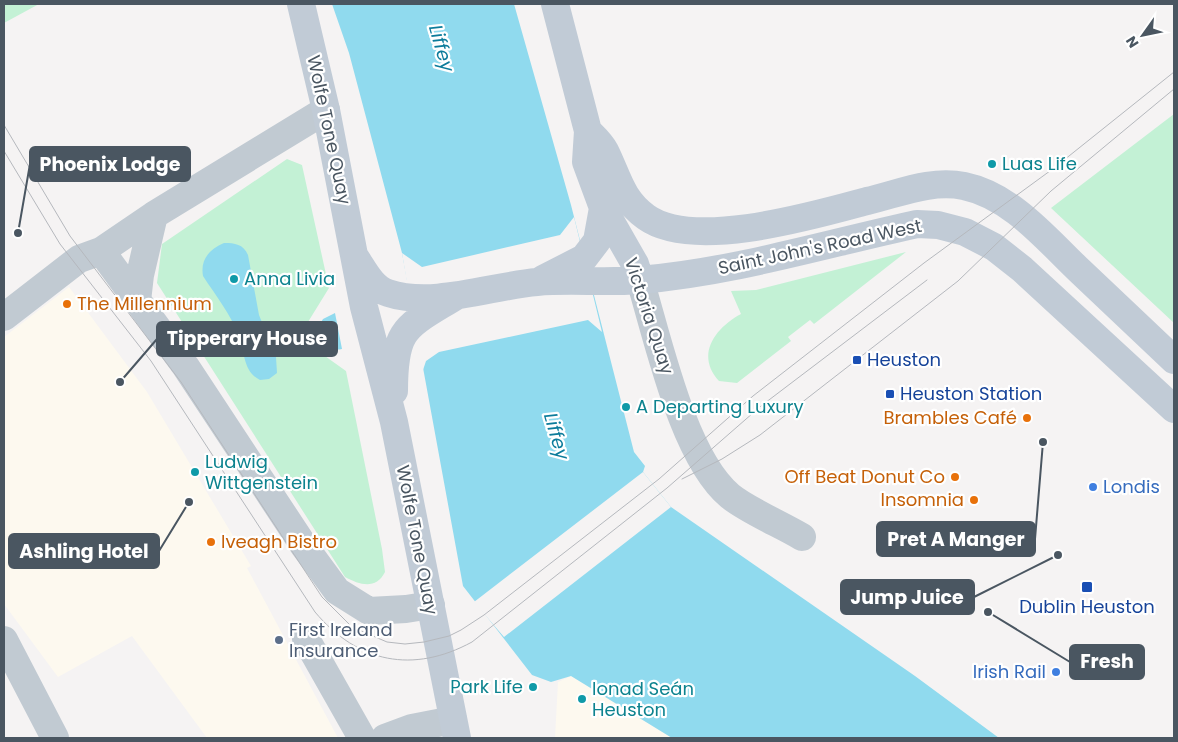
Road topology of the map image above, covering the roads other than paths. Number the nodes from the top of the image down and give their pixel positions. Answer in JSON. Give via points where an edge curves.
{"nodes":[{"id":1,"x":301,"y":4,"type":"edge"},
{"id":2,"x":555,"y":4,"type":"edge"},
{"id":3,"x":326,"y":110,"type":"junction"},
{"id":4,"x":588,"y":131,"type":"junction"},
{"id":5,"x":604,"y":208,"type":"junction"},
{"id":6,"x":154,"y":215,"type":"junction"},
{"id":7,"x":708,"y":231,"type":"joint"},
{"id":8,"x":100,"y":251,"type":"junction"},
{"id":9,"x":356,"y":257,"type":"junction"},
{"id":10,"x":587,"y":270,"type":"junction"},
{"id":11,"x":640,"y":280,"type":"junction"},
{"id":12,"x":457,"y":295,"type":"junction"},
{"id":13,"x":137,"y":301,"type":"junction"},
{"id":14,"x":4,"y":317,"type":"edge"},
{"id":15,"x":1174,"y":360,"type":"edge"},
{"id":16,"x":1174,"y":409,"type":"edge"},
{"id":17,"x":394,"y":422,"type":"junction"},
{"id":18,"x":802,"y":537,"type":"dead end"},
{"id":19,"x":431,"y":605,"type":"junction"},
{"id":20,"x":306,"y":639,"type":"dead end"},
{"id":21,"x":4,"y":640,"type":"edge"},
{"id":22,"x":455,"y":729,"type":"edge"},
{"id":23,"x":55,"y":738,"type":"edge"},
{"id":24,"x":362,"y":738,"type":"edge"},
{"id":25,"x":384,"y":738,"type":"edge"}],
"edges":[{"from":1,"to":3,"type":"main road","name":"Wolfe Tone Quay"},
{"from":2,"to":4,"type":"main road","name":"Victoria Quay"},
{"from":3,"to":6,"type":"street"},
{"from":3,"to":9,"type":"main road","name":"Wolfe Tone Quay"},
{"from":4,"to":5,"type":"main road","name":"Victoria Quay","via":[[586,162]]},
{"from":4,"to":7,"type":"main road","name":"Victoria Quay","via":[[604,149],[621,190],[647,217],[671,228]]},
{"from":5,"to":10,"type":"main road"},
{"from":5,"to":11,"type":"main road","name":"Victoria Quay","via":[[635,264]]},
{"from":6,"to":8,"type":"street"},
{"from":6,"to":13,"type":"street"},
{"from":7,"to":15,"type":"main road","name":"Saint John's Road West","via":[[759,226],[920,186],[962,185],[994,196],[1024,218]]},
{"from":8,"to":13,"type":"street"},
{"from":8,"to":14,"type":"street","via":[[84,256]]},
{"from":9,"to":12,"type":"main road","name":"Wolfe Tone Quay","via":[[370,280],[386,292],[409,298]]},
{"from":9,"to":17,"type":"main road","name":"Wolfe Tone Quay","via":[[364,306]]},
{"from":10,"to":11,"type":"main road","name":"Saint John's Road West"},
{"from":10,"to":12,"type":"main road","name":"Saint John's Road West","via":[[538,282]]},
{"from":11,"to":16,"type":"main road","name":"Saint John's Road West","via":[[754,263],[917,224],[938,225],[965,232],[1022,269]]},
{"from":11,"to":18,"type":"street","name":"Victoria Quay","via":[[676,403],[705,467],[729,496]]},
{"from":12,"to":17,"type":"main road","name":"Wolfe Tone Quay","via":[[410,325],[399,342],[394,366]]},
{"from":13,"to":19,"type":"street","via":[[186,367],[337,592],[369,611],[406,610]]},
{"from":17,"to":19,"type":"main road","name":"Wolfe Tone Quay"},
{"from":19,"to":22,"type":"main road","name":"Wolfe Tone Quay"},
{"from":20,"to":24,"type":"street"},
{"from":21,"to":23,"type":"street"},
{"from":22,"to":25,"type":"street","via":[[412,728]]}]}
